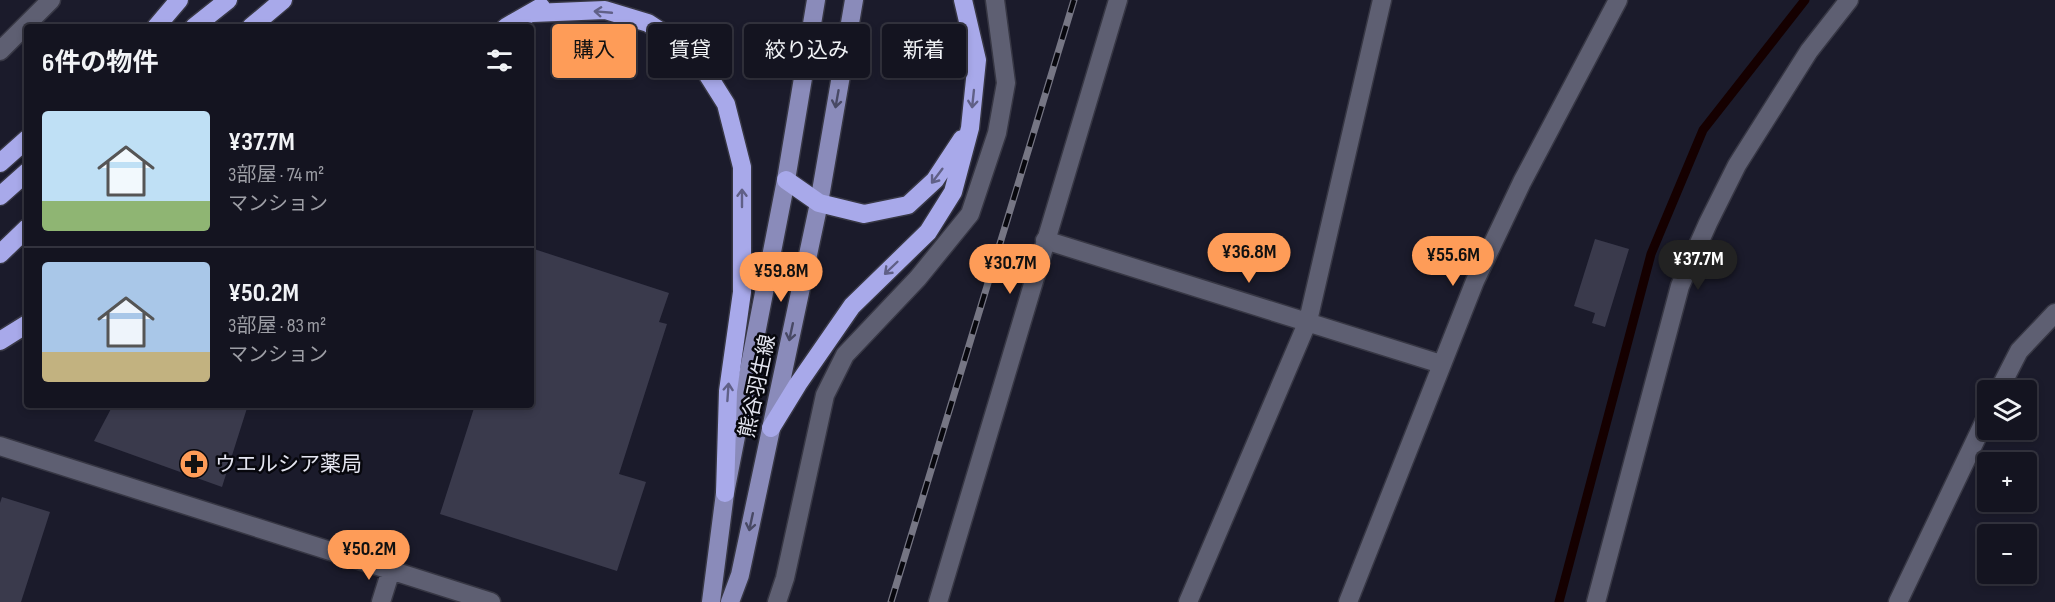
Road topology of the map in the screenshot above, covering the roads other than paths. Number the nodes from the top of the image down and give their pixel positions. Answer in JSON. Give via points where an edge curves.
{"nodes":[{"id":1,"x":51,"y":0,"type":"edge"},
{"id":2,"x":179,"y":0,"type":"edge"},
{"id":3,"x":228,"y":0,"type":"edge"},
{"id":4,"x":283,"y":0,"type":"edge"},
{"id":5,"x":550,"y":0,"type":"edge"},
{"id":6,"x":816,"y":0,"type":"edge"},
{"id":7,"x":854,"y":0,"type":"edge"},
{"id":8,"x":963,"y":0,"type":"edge"},
{"id":9,"x":995,"y":0,"type":"edge"},
{"id":10,"x":1118,"y":0,"type":"edge"},
{"id":11,"x":1382,"y":0,"type":"edge"},
{"id":12,"x":1618,"y":0,"type":"edge"},
{"id":13,"x":1849,"y":0,"type":"edge"},
{"id":14,"x":533,"y":13,"type":"junction"},
{"id":15,"x":27,"y":24,"type":"edge"},
{"id":16,"x":159,"y":24,"type":"edge"},
{"id":17,"x":198,"y":24,"type":"edge"},
{"id":18,"x":255,"y":24,"type":"edge"},
{"id":19,"x":512,"y":24,"type":"edge"},
{"id":20,"x":24,"y":27,"type":"edge"},
{"id":21,"x":0,"y":51,"type":"edge"},
{"id":22,"x":970,"y":128,"type":"junction"},
{"id":23,"x":24,"y":142,"type":"edge"},
{"id":24,"x":0,"y":163,"type":"edge"},
{"id":25,"x":24,"y":175,"type":"edge"},
{"id":26,"x":786,"y":180,"type":"junction"},
{"id":27,"x":0,"y":196,"type":"edge"},
{"id":28,"x":819,"y":203,"type":"junction"},
{"id":29,"x":24,"y":231,"type":"edge"},
{"id":30,"x":1045,"y":240,"type":"junction"},
{"id":31,"x":0,"y":254,"type":"edge"},
{"id":32,"x":2055,"y":313,"type":"edge"},
{"id":33,"x":1308,"y":321,"type":"junction"},
{"id":34,"x":24,"y":326,"type":"edge"},
{"id":35,"x":0,"y":340,"type":"edge"},
{"id":36,"x":1442,"y":364,"type":"junction"},
{"id":37,"x":2004,"y":380,"type":"edge"},
{"id":38,"x":771,"y":428,"type":"junction"},
{"id":39,"x":1977,"y":437,"type":"edge"},
{"id":40,"x":0,"y":446,"type":"edge"},
{"id":41,"x":725,"y":493,"type":"junction"},
{"id":42,"x":392,"y":570,"type":"junction"},
{"id":43,"x":381,"y":602,"type":"edge"},
{"id":44,"x":491,"y":602,"type":"edge"},
{"id":45,"x":711,"y":602,"type":"edge"},
{"id":46,"x":730,"y":602,"type":"edge"},
{"id":47,"x":777,"y":602,"type":"edge"},
{"id":48,"x":938,"y":602,"type":"edge"},
{"id":49,"x":1188,"y":602,"type":"edge"},
{"id":50,"x":1348,"y":602,"type":"edge"},
{"id":51,"x":1596,"y":602,"type":"edge"},
{"id":52,"x":1898,"y":602,"type":"edge"}],
"edges":[{"from":1,"to":15,"type":"street"},
{"from":2,"to":16,"type":"highway"},
{"from":3,"to":17,"type":"highway"},
{"from":4,"to":18,"type":"highway"},
{"from":5,"to":14,"type":"highway"},
{"from":6,"to":26,"type":"main road","name":"熊谷羽生線"},
{"from":7,"to":28,"type":"main road","name":"熊谷羽生線","one_way":true},
{"from":8,"to":22,"type":"highway","one_way":true,"via":[[977,60]]},
{"from":9,"to":47,"type":"street","via":[[1006,83],[997,133],[970,214],[918,278],[845,356],[825,395]]},
{"from":10,"to":30,"type":"street"},
{"from":11,"to":33,"type":"street"},
{"from":12,"to":36,"type":"street","via":[[1517,192],[1474,281]]},
{"from":13,"to":51,"type":"street","via":[[1809,51],[1737,165],[1680,286]]},
{"from":14,"to":19,"type":"highway"},
{"from":41,"to":14,"type":"highway","one_way":true,"via":[[728,391],[742,292],[742,167],[726,104],[694,53],[648,23],[605,10]]},
{"from":20,"to":21,"type":"street"},
{"from":22,"to":28,"type":"highway","one_way":true,"via":[[935,180],[908,205],[864,214]]},
{"from":22,"to":38,"type":"highway","one_way":true,"via":[[953,192],[928,231],[852,306]]},
{"from":23,"to":24,"type":"highway"},
{"from":25,"to":27,"type":"highway"},
{"from":26,"to":28,"type":"highway"},
{"from":26,"to":41,"type":"main road","name":"熊谷羽生線"},
{"from":28,"to":38,"type":"main road","name":"熊谷羽生線","one_way":true},
{"from":29,"to":31,"type":"highway"},
{"from":30,"to":33,"type":"street"},
{"from":30,"to":48,"type":"street"},
{"from":32,"to":37,"type":"street","via":[[2019,351]]},
{"from":33,"to":36,"type":"street"},
{"from":33,"to":49,"type":"street"},
{"from":34,"to":35,"type":"highway"},
{"from":36,"to":50,"type":"street"},
{"from":38,"to":46,"type":"main road","name":"熊谷羽生線","one_way":true,"via":[[740,576]]},
{"from":39,"to":52,"type":"street"},
{"from":40,"to":42,"type":"street"},
{"from":41,"to":45,"type":"main road","name":"熊谷羽生線"},
{"from":42,"to":43,"type":"street"},
{"from":42,"to":44,"type":"street"}]}
